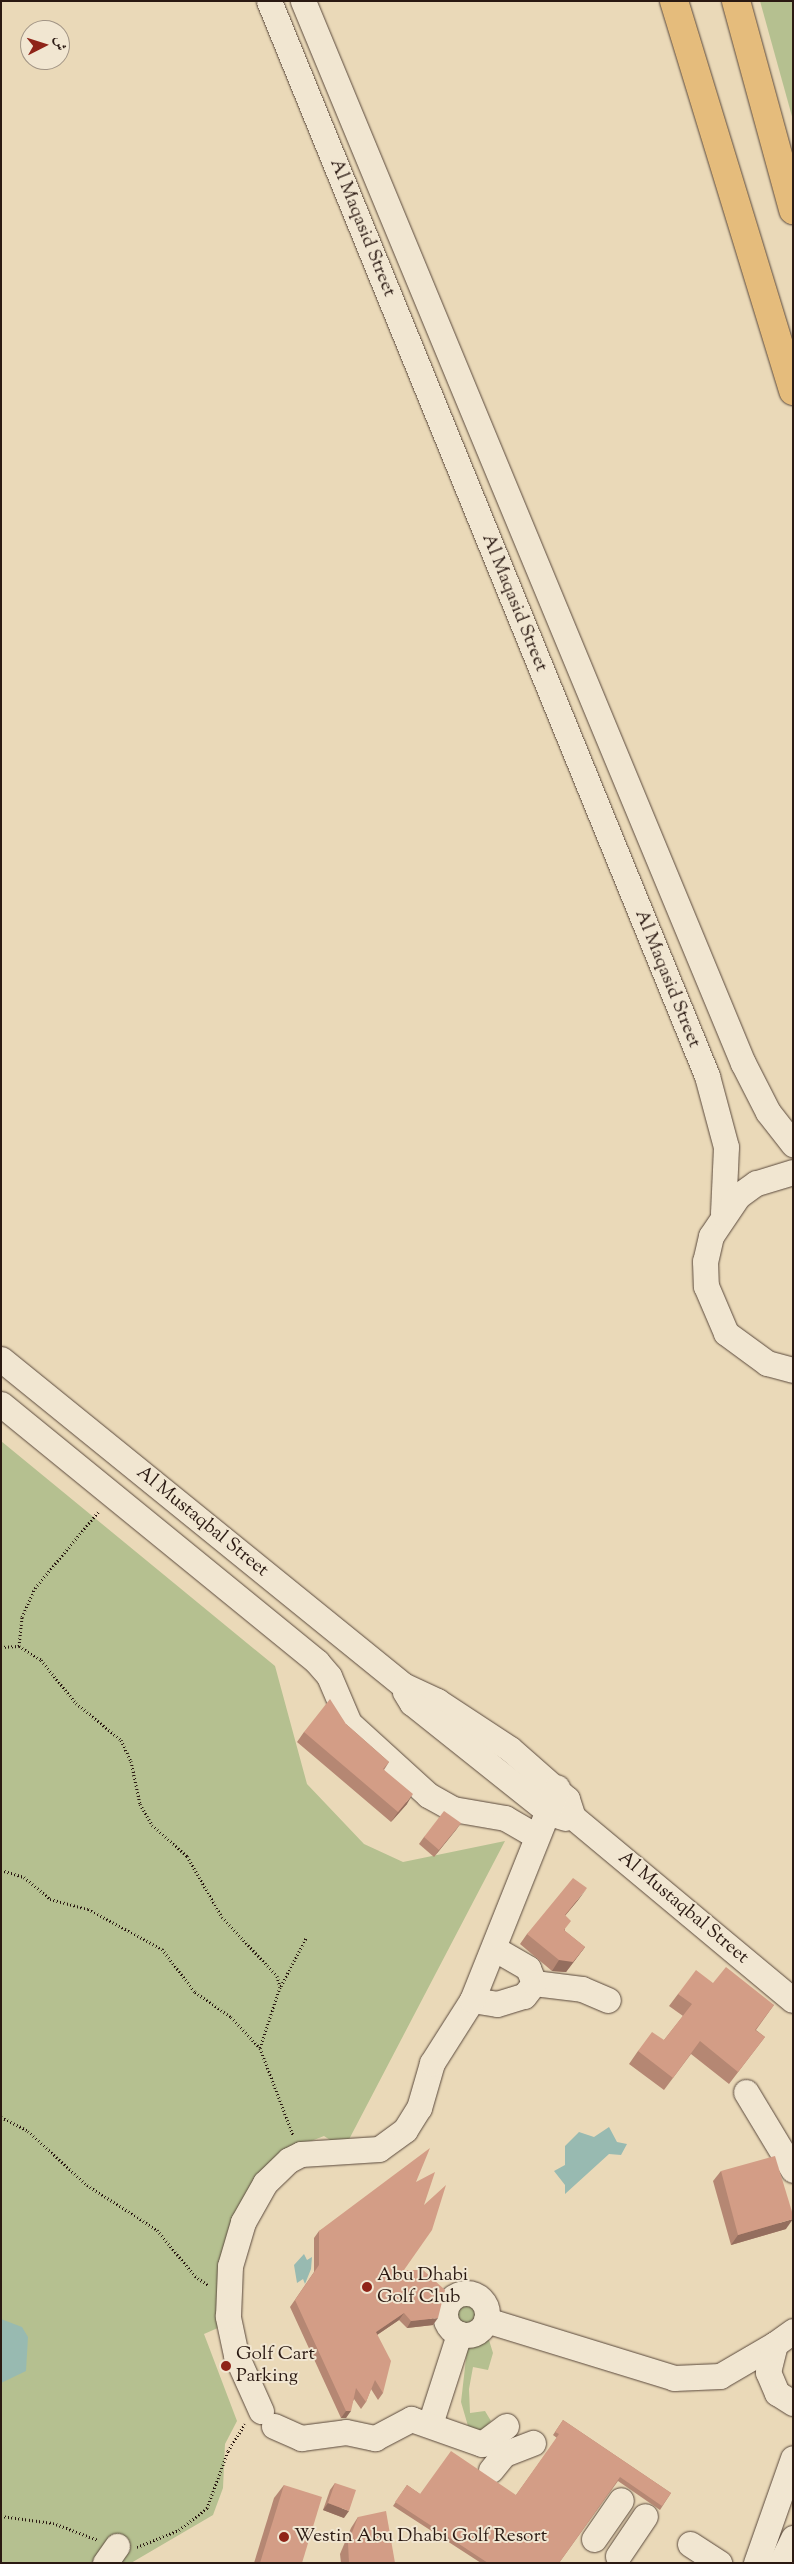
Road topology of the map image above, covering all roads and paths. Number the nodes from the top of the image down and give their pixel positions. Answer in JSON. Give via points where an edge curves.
{"nodes":[{"id":1,"x":269,"y":1,"type":"edge"},
{"id":2,"x":304,"y":1,"type":"edge"},
{"id":3,"x":674,"y":1,"type":"edge"},
{"id":4,"x":736,"y":1,"type":"edge"},
{"id":5,"x":793,"y":210,"type":"edge"},
{"id":6,"x":793,"y":391,"type":"edge"},
{"id":7,"x":793,"y":1144,"type":"edge"},
{"id":8,"x":793,"y":1172,"type":"edge"},
{"id":9,"x":723,"y":1213,"type":"junction"},
{"id":10,"x":1,"y":1359,"type":"edge"},
{"id":11,"x":792,"y":1370,"type":"edge"},
{"id":12,"x":1,"y":1404,"type":"edge"},
{"id":13,"x":112,"y":1495,"type":"junction"},
{"id":14,"x":19,"y":1646,"type":"junction"},
{"id":15,"x":1,"y":1647,"type":"edge"},
{"id":16,"x":403,"y":1685,"type":"junction"},
{"id":17,"x":561,"y":1815,"type":"junction"},
{"id":18,"x":535,"y":1835,"type":"junction"},
{"id":19,"x":1,"y":1870,"type":"edge"},
{"id":20,"x":306,"y":1938,"type":"dead end"},
{"id":21,"x":494,"y":1948,"type":"junction"},
{"id":22,"x":534,"y":1983,"type":"junction"},
{"id":23,"x":280,"y":1987,"type":"junction"},
{"id":24,"x":472,"y":2000,"type":"junction"},
{"id":25,"x":608,"y":2000,"type":"dead end"},
{"id":26,"x":793,"y":2000,"type":"edge"},
{"id":27,"x":260,"y":2048,"type":"junction"},
{"id":28,"x":746,"y":2092,"type":"dead end"},
{"id":29,"x":1,"y":2117,"type":"edge"},
{"id":30,"x":786,"y":2139,"type":"edge"},
{"id":31,"x":300,"y":2154,"type":"junction"},
{"id":32,"x":793,"y":2170,"type":"edge"},
{"id":33,"x":227,"y":2291,"type":"junction"},
{"id":34,"x":486,"y":2320,"type":"junction"},
{"id":35,"x":459,"y":2334,"type":"junction"},
{"id":36,"x":784,"y":2337,"type":"edge"},
{"id":37,"x":720,"y":2376,"type":"junction"},
{"id":38,"x":787,"y":2404,"type":"edge"},
{"id":39,"x":263,"y":2419,"type":"junction"},
{"id":40,"x":430,"y":2424,"type":"junction"},
{"id":41,"x":506,"y":2426,"type":"dead end"},
{"id":42,"x":533,"y":2443,"type":"dead end"},
{"id":43,"x":793,"y":2458,"type":"edge"},
{"id":44,"x":491,"y":2470,"type":"dead end"},
{"id":45,"x":621,"y":2500,"type":"dead end"},
{"id":46,"x":1,"y":2516,"type":"edge"},
{"id":47,"x":645,"y":2516,"type":"dead end"},
{"id":48,"x":793,"y":2538,"type":"edge"},
{"id":49,"x":594,"y":2539,"type":"dead end"},
{"id":50,"x":690,"y":2544,"type":"dead end"},
{"id":51,"x":111,"y":2555,"type":"edge"},
{"id":52,"x":618,"y":2556,"type":"dead end"},
{"id":53,"x":720,"y":2563,"type":"edge"},
{"id":54,"x":756,"y":2563,"type":"edge"},
{"id":55,"x":781,"y":2563,"type":"edge"}],
"edges":[{"from":1,"to":9,"type":"street","name":"Al Maqasid Street","via":[[707,1076],[726,1147]]},
{"from":2,"to":7,"type":"street","name":"Al Maqasid Street","via":[[744,1063],[768,1112]]},
{"from":3,"to":6,"type":"highway"},
{"from":4,"to":5,"type":"highway"},
{"from":8,"to":9,"type":"street","via":[[756,1183]]},
{"from":9,"to":11,"type":"street","via":[[705,1261],[713,1311],[745,1351]]},
{"from":10,"to":16,"type":"street","name":"Al Mustaqbal Street"},
{"from":12,"to":13,"type":"street"},
{"from":13,"to":14,"type":"path","via":[[35,1588],[22,1617]]},
{"from":13,"to":18,"type":"street","via":[[317,1662],[329,1676],[349,1723],[428,1795],[453,1808],[505,1818]]},
{"from":14,"to":15,"type":"path"},
{"from":14,"to":23,"type":"path","via":[[41,1660],[76,1703],[121,1740],[131,1761],[140,1804],[152,1825],[187,1856],[222,1917],[269,1964]]},
{"from":16,"to":17,"type":"street","name":"Al Mustaqbal Street","via":[[412,1703]]},
{"from":16,"to":17,"type":"street","name":"Al Mustaqbal Street","via":[[482,1729],[556,1788]]},
{"from":17,"to":18,"type":"street"},
{"from":17,"to":26,"type":"street","name":"Al Mustaqbal Street"},
{"from":18,"to":21,"type":"street"},
{"from":19,"to":27,"type":"path","via":[[24,1877],[50,1899],[88,1908],[162,1950],[195,1992],[231,2017]]},
{"from":20,"to":23,"type":"path"},
{"from":21,"to":22,"type":"street","via":[[528,1968]]},
{"from":21,"to":24,"type":"street"},
{"from":22,"to":24,"type":"street","via":[[524,1996],[497,2004]]},
{"from":22,"to":25,"type":"street","via":[[582,1989]]},
{"from":23,"to":27,"type":"path"},
{"from":24,"to":31,"type":"street","via":[[426,2076],[414,2117],[391,2143],[360,2152]]},
{"from":27,"to":31,"type":"path"},
{"from":28,"to":30,"type":"street"},
{"from":29,"to":33,"type":"path","via":[[28,2131],[87,2185],[157,2230],[195,2276]]},
{"from":30,"to":32,"type":"street"},
{"from":31,"to":33,"type":"street","via":[[278,2169],[253,2202],[235,2244]]},
{"from":33,"to":39,"type":"street","via":[[236,2355]]},
{"from":34,"to":35,"type":"street","via":[[478,2332]]},
{"from":34,"to":35,"type":"street","via":[[479,2298],[457,2296],[446,2315],[451,2328]]},
{"from":34,"to":37,"type":"street","via":[[660,2376]]},
{"from":35,"to":40,"type":"street"},
{"from":36,"to":37,"type":"street"},
{"from":36,"to":38,"type":"street","via":[[768,2372]]},
{"from":37,"to":38,"type":"street"},
{"from":39,"to":40,"type":"street","via":[[301,2438],[346,2432],[375,2438],[405,2419]]},
{"from":39,"to":51,"type":"path","via":[[234,2439],[213,2498],[200,2514],[161,2539]]},
{"from":40,"to":41,"type":"street","via":[[482,2444]]},
{"from":42,"to":44,"type":"street","via":[[504,2454]]},
{"from":43,"to":54,"type":"street"},
{"from":45,"to":49,"type":"street"},
{"from":46,"to":51,"type":"path","via":[[53,2523]]},
{"from":47,"to":52,"type":"street"},
{"from":48,"to":55,"type":"street"},
{"from":50,"to":53,"type":"street"}]}
